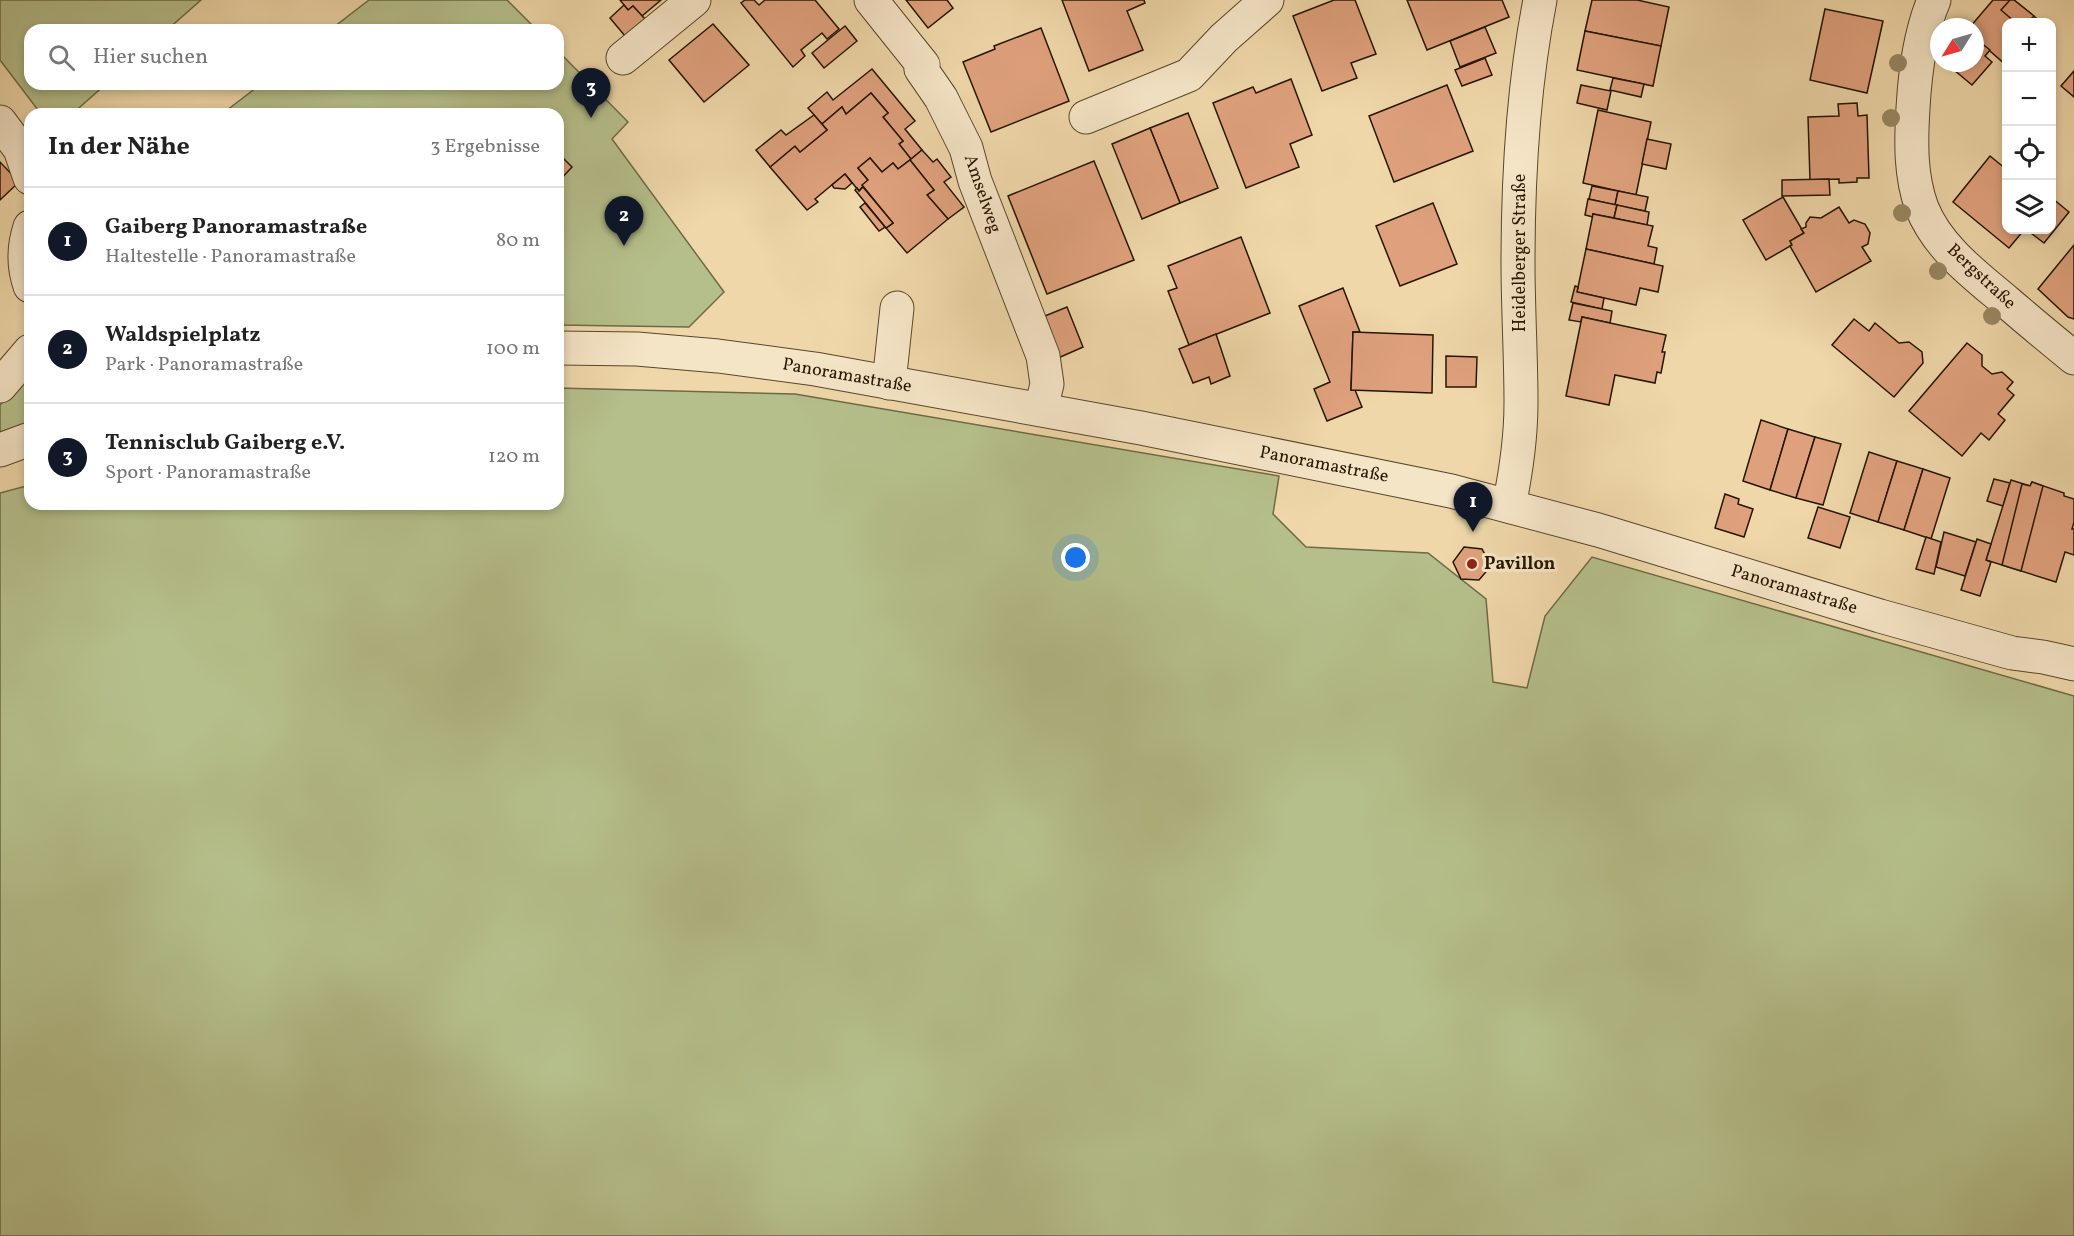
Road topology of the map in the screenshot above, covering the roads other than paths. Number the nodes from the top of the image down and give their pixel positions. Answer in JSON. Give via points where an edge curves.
{"nodes":[{"id":1,"x":694,"y":0,"type":"edge"},
{"id":2,"x":871,"y":0,"type":"edge"},
{"id":3,"x":1267,"y":0,"type":"edge"},
{"id":4,"x":1540,"y":0,"type":"edge"},
{"id":5,"x":1934,"y":0,"type":"edge"},
{"id":6,"x":623,"y":58,"type":"dead end"},
{"id":7,"x":1086,"y":117,"type":"dead end"},
{"id":8,"x":0,"y":122,"type":"edge"},
{"id":9,"x":24,"y":161,"type":"edge"},
{"id":10,"x":897,"y":308,"type":"dead end"},
{"id":11,"x":564,"y":348,"type":"edge"},
{"id":12,"x":24,"y":358,"type":"edge"},
{"id":13,"x":2074,"y":358,"type":"edge"},
{"id":14,"x":888,"y":383,"type":"junction"},
{"id":15,"x":0,"y":386,"type":"edge"},
{"id":16,"x":1041,"y":409,"type":"junction"},
{"id":17,"x":24,"y":441,"type":"edge"},
{"id":18,"x":0,"y":450,"type":"edge"},
{"id":19,"x":1509,"y":506,"type":"junction"},
{"id":20,"x":2074,"y":664,"type":"edge"}],
"edges":[{"from":1,"to":6,"type":"street"},
{"from":2,"to":16,"type":"street","name":"Amselweg","via":[[923,64],[921,69],[941,98],[966,148],[1043,357],[1047,384]]},
{"from":3,"to":7,"type":"street","via":[[1189,75]]},
{"from":4,"to":19,"type":"street","name":"Heidelberger Straße","via":[[1523,113],[1518,260],[1521,405]]},
{"from":5,"to":13,"type":"street","name":"Bergstraße","via":[[1914,86],[1914,175],[1922,207],[1936,234],[1967,268]]},
{"from":8,"to":9,"type":"street"},
{"from":10,"to":14,"type":"street"},
{"from":11,"to":14,"type":"street","name":"Panoramastraße","via":[[718,356]]},
{"from":12,"to":15,"type":"street"},
{"from":14,"to":16,"type":"street","name":"Panoramastraße"},
{"from":16,"to":19,"type":"street","name":"Panoramastraße"},
{"from":17,"to":18,"type":"street"},
{"from":19,"to":20,"type":"street","name":"Panoramastraße","via":[[2012,653]]}]}
